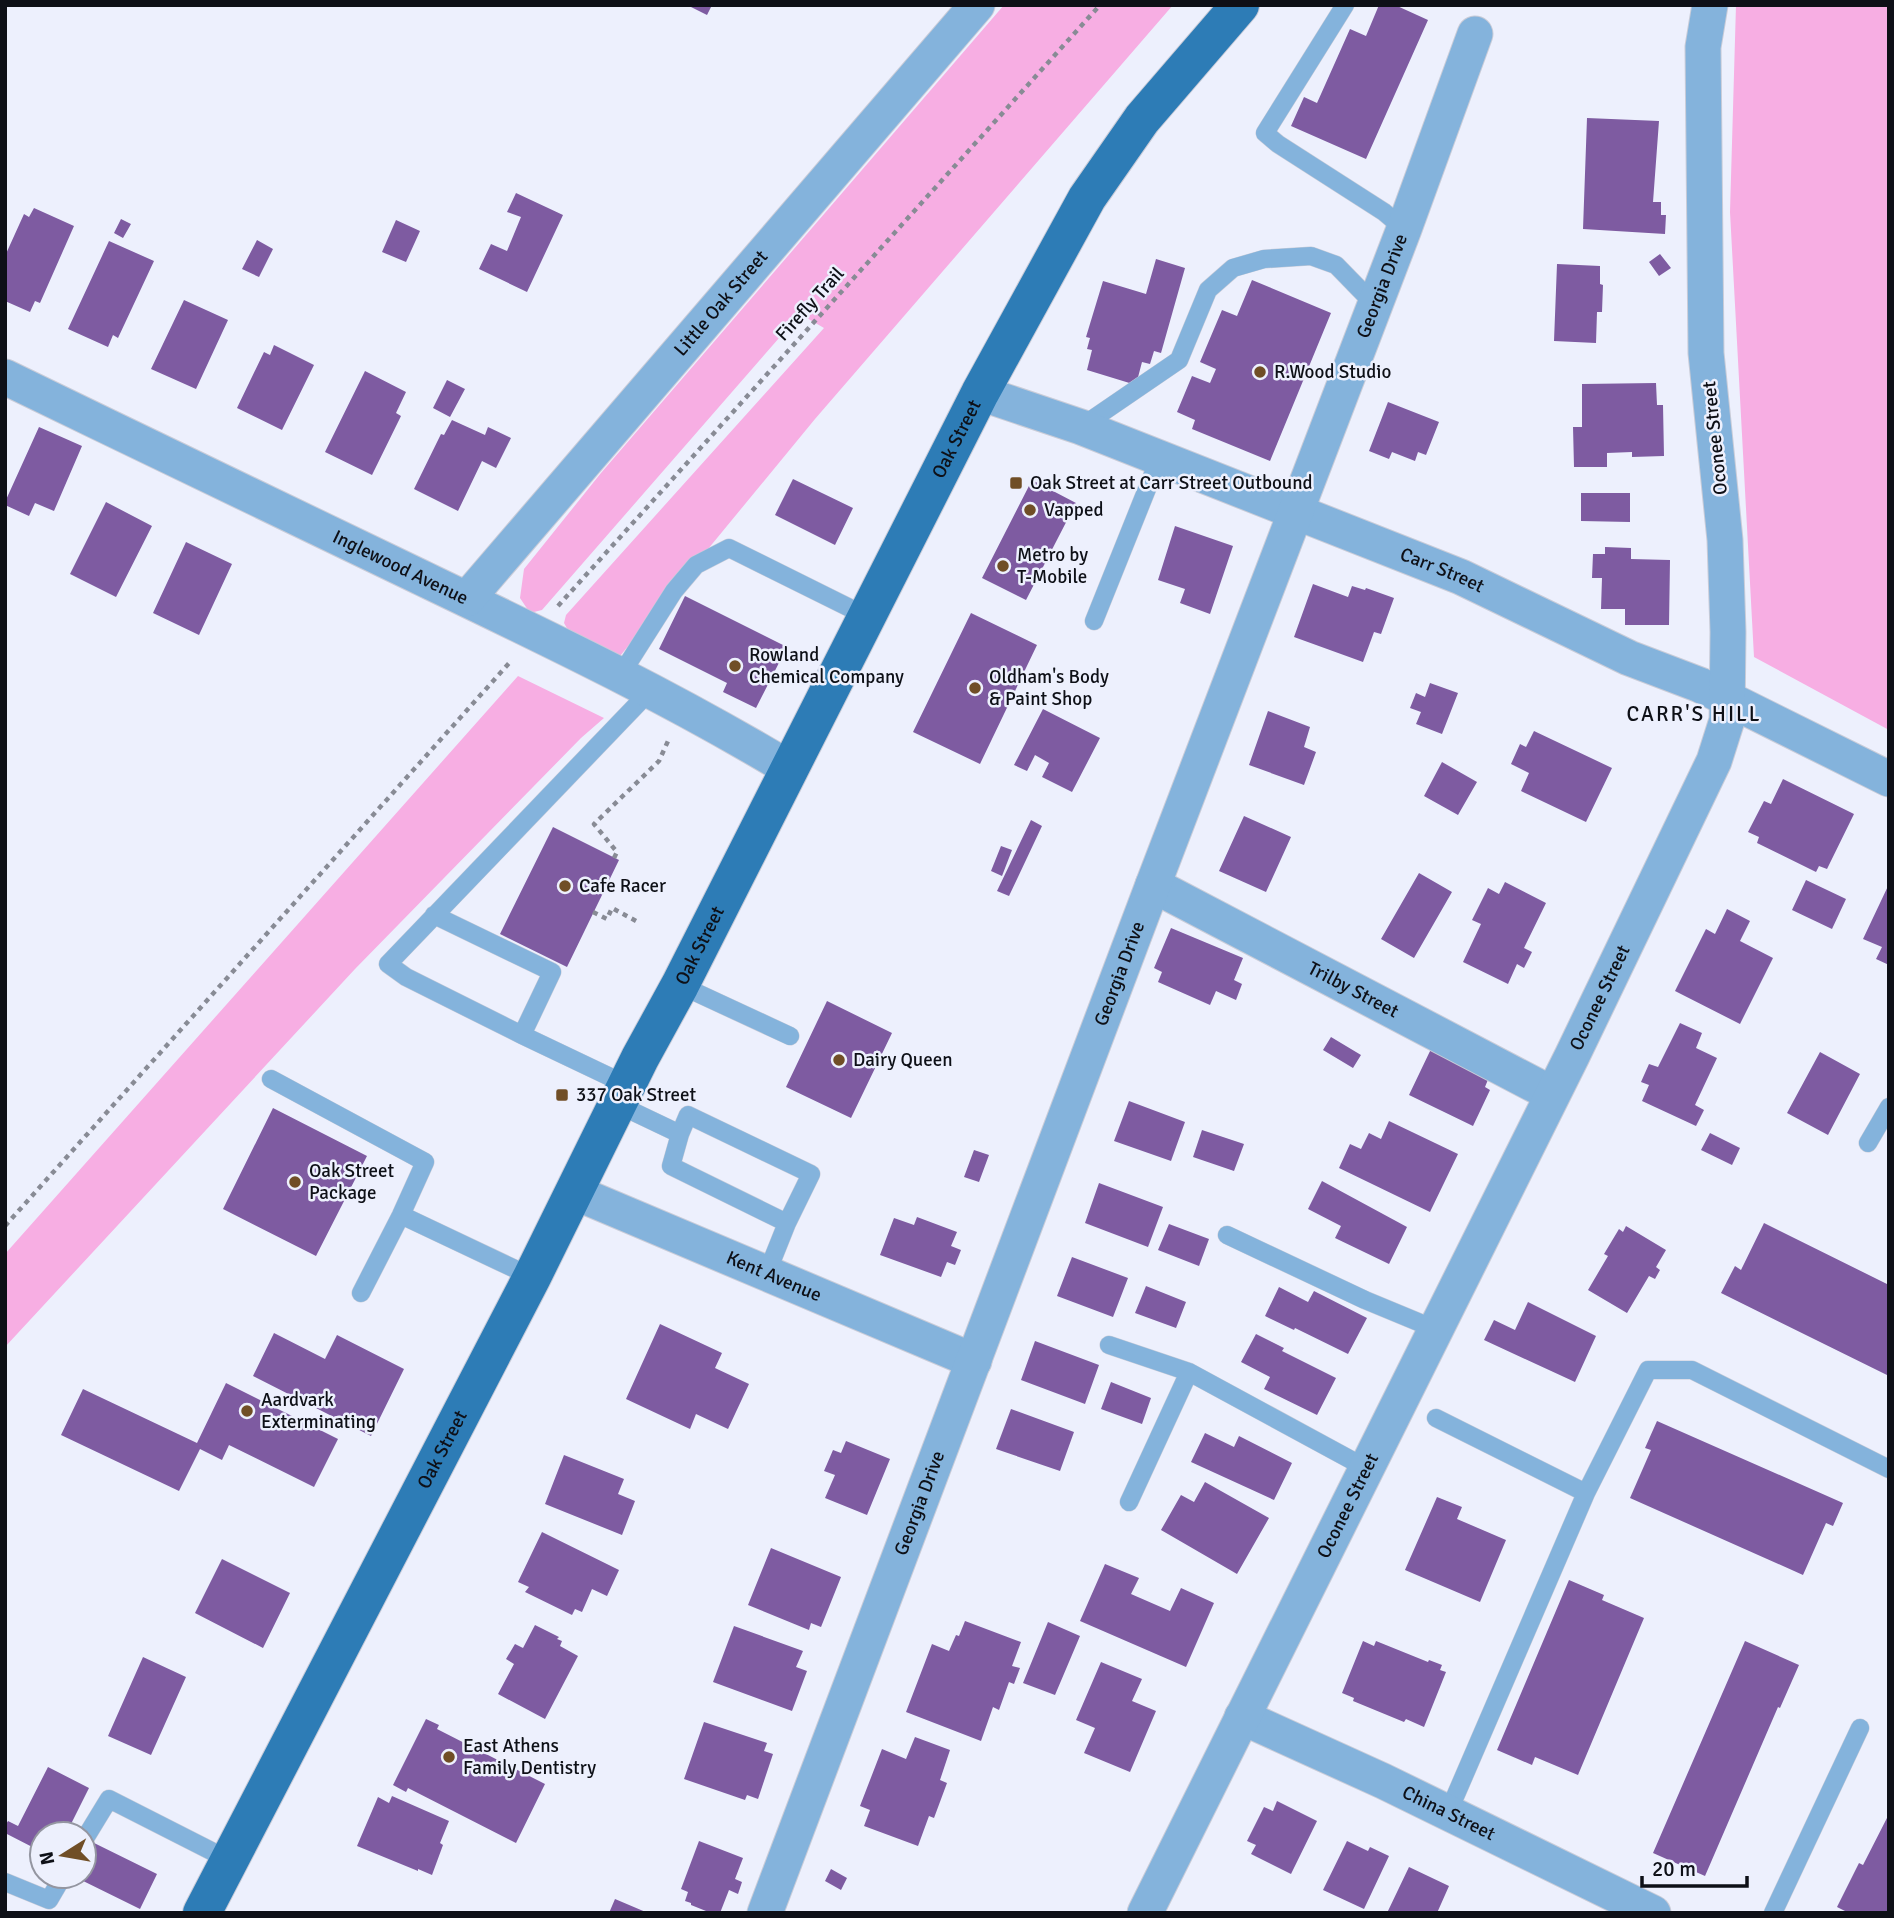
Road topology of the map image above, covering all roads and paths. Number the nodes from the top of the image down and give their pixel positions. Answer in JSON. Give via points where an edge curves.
{"nodes":[{"id":1,"x":976,"y":5,"type":"edge"},
{"id":2,"x":1100,"y":5,"type":"edge"},
{"id":3,"x":1240,"y":5,"type":"edge"},
{"id":4,"x":1345,"y":5,"type":"edge"},
{"id":5,"x":1710,"y":5,"type":"edge"},
{"id":6,"x":1475,"y":34,"type":"dead end"},
{"id":7,"x":1404,"y":229,"type":"junction"},
{"id":8,"x":1375,"y":305,"type":"junction"},
{"id":9,"x":5,"y":377,"type":"edge"},
{"id":10,"x":981,"y":393,"type":"junction"},
{"id":11,"x":1081,"y":427,"type":"junction"},
{"id":12,"x":1159,"y":459,"type":"junction"},
{"id":13,"x":1296,"y":513,"type":"junction"},
{"id":14,"x":467,"y":599,"type":"junction"},
{"id":15,"x":552,"y":612,"type":"dead end"},
{"id":16,"x":868,"y":617,"type":"junction"},
{"id":17,"x":1094,"y":621,"type":"dead end"},
{"id":18,"x":516,"y":654,"type":"dead end"},
{"id":19,"x":635,"y":684,"type":"junction"},
{"id":20,"x":1726,"y":698,"type":"junction"},
{"id":21,"x":668,"y":741,"type":"dead end"},
{"id":22,"x":790,"y":769,"type":"junction"},
{"id":23,"x":1889,"y":779,"type":"edge"},
{"id":24,"x":614,"y":858,"type":"dead end"},
{"id":25,"x":1153,"y":885,"type":"junction"},
{"id":26,"x":593,"y":912,"type":"dead end"},
{"id":27,"x":434,"y":915,"type":"junction"},
{"id":28,"x":638,"y":922,"type":"dead end"},
{"id":29,"x":680,"y":985,"type":"junction"},
{"id":30,"x":522,"y":1035,"type":"junction"},
{"id":31,"x":790,"y":1036,"type":"dead end"},
{"id":32,"x":271,"y":1079,"type":"dead end"},
{"id":33,"x":1552,"y":1094,"type":"junction"},
{"id":34,"x":622,"y":1095,"type":"junction"},
{"id":35,"x":1889,"y":1107,"type":"edge"},
{"id":36,"x":680,"y":1134,"type":"junction"},
{"id":37,"x":1868,"y":1143,"type":"dead end"},
{"id":38,"x":575,"y":1192,"type":"junction"},
{"id":39,"x":401,"y":1215,"type":"junction"},
{"id":40,"x":787,"y":1223,"type":"junction"},
{"id":41,"x":5,"y":1226,"type":"edge"},
{"id":42,"x":1227,"y":1235,"type":"dead end"},
{"id":43,"x":767,"y":1273,"type":"junction"},
{"id":44,"x":531,"y":1277,"type":"junction"},
{"id":45,"x":361,"y":1293,"type":"dead end"},
{"id":46,"x":1435,"y":1329,"type":"junction"},
{"id":47,"x":1109,"y":1345,"type":"dead end"},
{"id":48,"x":974,"y":1361,"type":"junction"},
{"id":49,"x":1189,"y":1372,"type":"junction"},
{"id":50,"x":1436,"y":1418,"type":"dead end"},
{"id":51,"x":1366,"y":1468,"type":"junction"},
{"id":52,"x":1889,"y":1469,"type":"edge"},
{"id":53,"x":1586,"y":1493,"type":"junction"},
{"id":54,"x":1129,"y":1502,"type":"dead end"},
{"id":55,"x":1242,"y":1717,"type":"junction"},
{"id":56,"x":1860,"y":1728,"type":"dead end"},
{"id":57,"x":1448,"y":1813,"type":"junction"},
{"id":58,"x":96,"y":1820,"type":"edge"},
{"id":59,"x":229,"y":1860,"type":"junction"},
{"id":60,"x":5,"y":1882,"type":"edge"},
{"id":61,"x":54,"y":1890,"type":"edge"},
{"id":62,"x":202,"y":1913,"type":"edge"},
{"id":63,"x":765,"y":1913,"type":"edge"},
{"id":64,"x":1145,"y":1913,"type":"edge"},
{"id":65,"x":1653,"y":1913,"type":"edge"},
{"id":66,"x":1773,"y":1913,"type":"edge"}],
"edges":[{"from":1,"to":14,"type":"street","name":"Little Oak Street"},
{"from":2,"to":15,"type":"path","name":"Firefly Trail"},
{"from":3,"to":10,"type":"main road","name":"Oak Street","via":[[1142,119],[1087,198]]},
{"from":4,"to":7,"type":"lane","via":[[1265,133]]},
{"from":5,"to":20,"type":"street","name":"Oconee Street","via":[[1703,47],[1706,353],[1725,540]]},
{"from":6,"to":7,"type":"street","name":"Georgia Drive"},
{"from":7,"to":8,"type":"street","name":"Georgia Drive"},
{"from":8,"to":11,"type":"lane","via":[[1336,265],[1311,256],[1264,259],[1233,268],[1208,290],[1179,360]]},
{"from":8,"to":13,"type":"street","name":"Georgia Drive"},
{"from":9,"to":14,"type":"street","name":"Inglewood Avenue"},
{"from":10,"to":11,"type":"street","name":"Carr Street"},
{"from":10,"to":16,"type":"main road","name":"Oak Street"},
{"from":11,"to":12,"type":"street","name":"Carr Street"},
{"from":12,"to":13,"type":"street","name":"Carr Street"},
{"from":12,"to":17,"type":"lane"},
{"from":13,"to":20,"type":"street","name":"Carr Street","via":[[1461,577],[1629,658]]},
{"from":13,"to":25,"type":"street","name":"Georgia Drive"},
{"from":14,"to":19,"type":"street","name":"Inglewood Avenue"},
{"from":16,"to":19,"type":"lane","via":[[729,548],[696,565],[674,591]]},
{"from":16,"to":22,"type":"main road","name":"Oak Street"},
{"from":18,"to":41,"type":"path"},
{"from":19,"to":22,"type":"street","name":"Inglewood Avenue"},
{"from":19,"to":27,"type":"lane"},
{"from":20,"to":23,"type":"street","name":"Carr Street"},
{"from":20,"to":33,"type":"street","name":"Oconee Street","via":[[1727,720],[1714,761]]},
{"from":21,"to":24,"type":"path","via":[[659,761],[594,824],[617,852]]},
{"from":22,"to":29,"type":"main road","name":"Oak Street"},
{"from":25,"to":33,"type":"street","name":"Trilby Street"},
{"from":25,"to":48,"type":"street","name":"Georgia Drive"},
{"from":26,"to":28,"type":"path","via":[[607,919],[612,908]]},
{"from":27,"to":30,"type":"lane","via":[[552,972]]},
{"from":27,"to":30,"type":"lane","via":[[388,964]]},
{"from":29,"to":31,"type":"lane"},
{"from":29,"to":34,"type":"main road","name":"Oak Street"},
{"from":30,"to":34,"type":"lane"},
{"from":32,"to":39,"type":"lane","via":[[425,1162]]},
{"from":33,"to":46,"type":"street","name":"Oconee Street"},
{"from":34,"to":36,"type":"lane"},
{"from":34,"to":38,"type":"main road","name":"Oak Street"},
{"from":35,"to":37,"type":"lane"},
{"from":36,"to":40,"type":"lane","via":[[671,1166]]},
{"from":36,"to":40,"type":"lane","via":[[688,1115],[811,1174]]},
{"from":38,"to":43,"type":"street","name":"Kent Avenue"},
{"from":38,"to":44,"type":"main road","name":"Oak Street"},
{"from":39,"to":44,"type":"lane"},
{"from":39,"to":45,"type":"lane"},
{"from":40,"to":43,"type":"lane"},
{"from":42,"to":46,"type":"lane"},
{"from":43,"to":48,"type":"street","name":"Kent Avenue"},
{"from":44,"to":59,"type":"main road","name":"Oak Street"},
{"from":46,"to":51,"type":"street","name":"Oconee Street"},
{"from":47,"to":49,"type":"lane"},
{"from":48,"to":63,"type":"street","name":"Georgia Drive"},
{"from":49,"to":51,"type":"lane"},
{"from":49,"to":54,"type":"lane"},
{"from":50,"to":53,"type":"lane"},
{"from":51,"to":55,"type":"street","name":"Oconee Street"},
{"from":52,"to":53,"type":"lane","via":[[1692,1370],[1648,1370]]},
{"from":53,"to":57,"type":"lane"},
{"from":55,"to":57,"type":"street","name":"China Street"},
{"from":55,"to":64,"type":"street","name":"Oconee Street"},
{"from":56,"to":66,"type":"lane"},
{"from":57,"to":65,"type":"street","name":"China Street"},
{"from":58,"to":59,"type":"lane","via":[[109,1799]]},
{"from":59,"to":62,"type":"main road","name":"Oak Street"},
{"from":60,"to":61,"type":"lane","via":[[48,1900]]}]}
